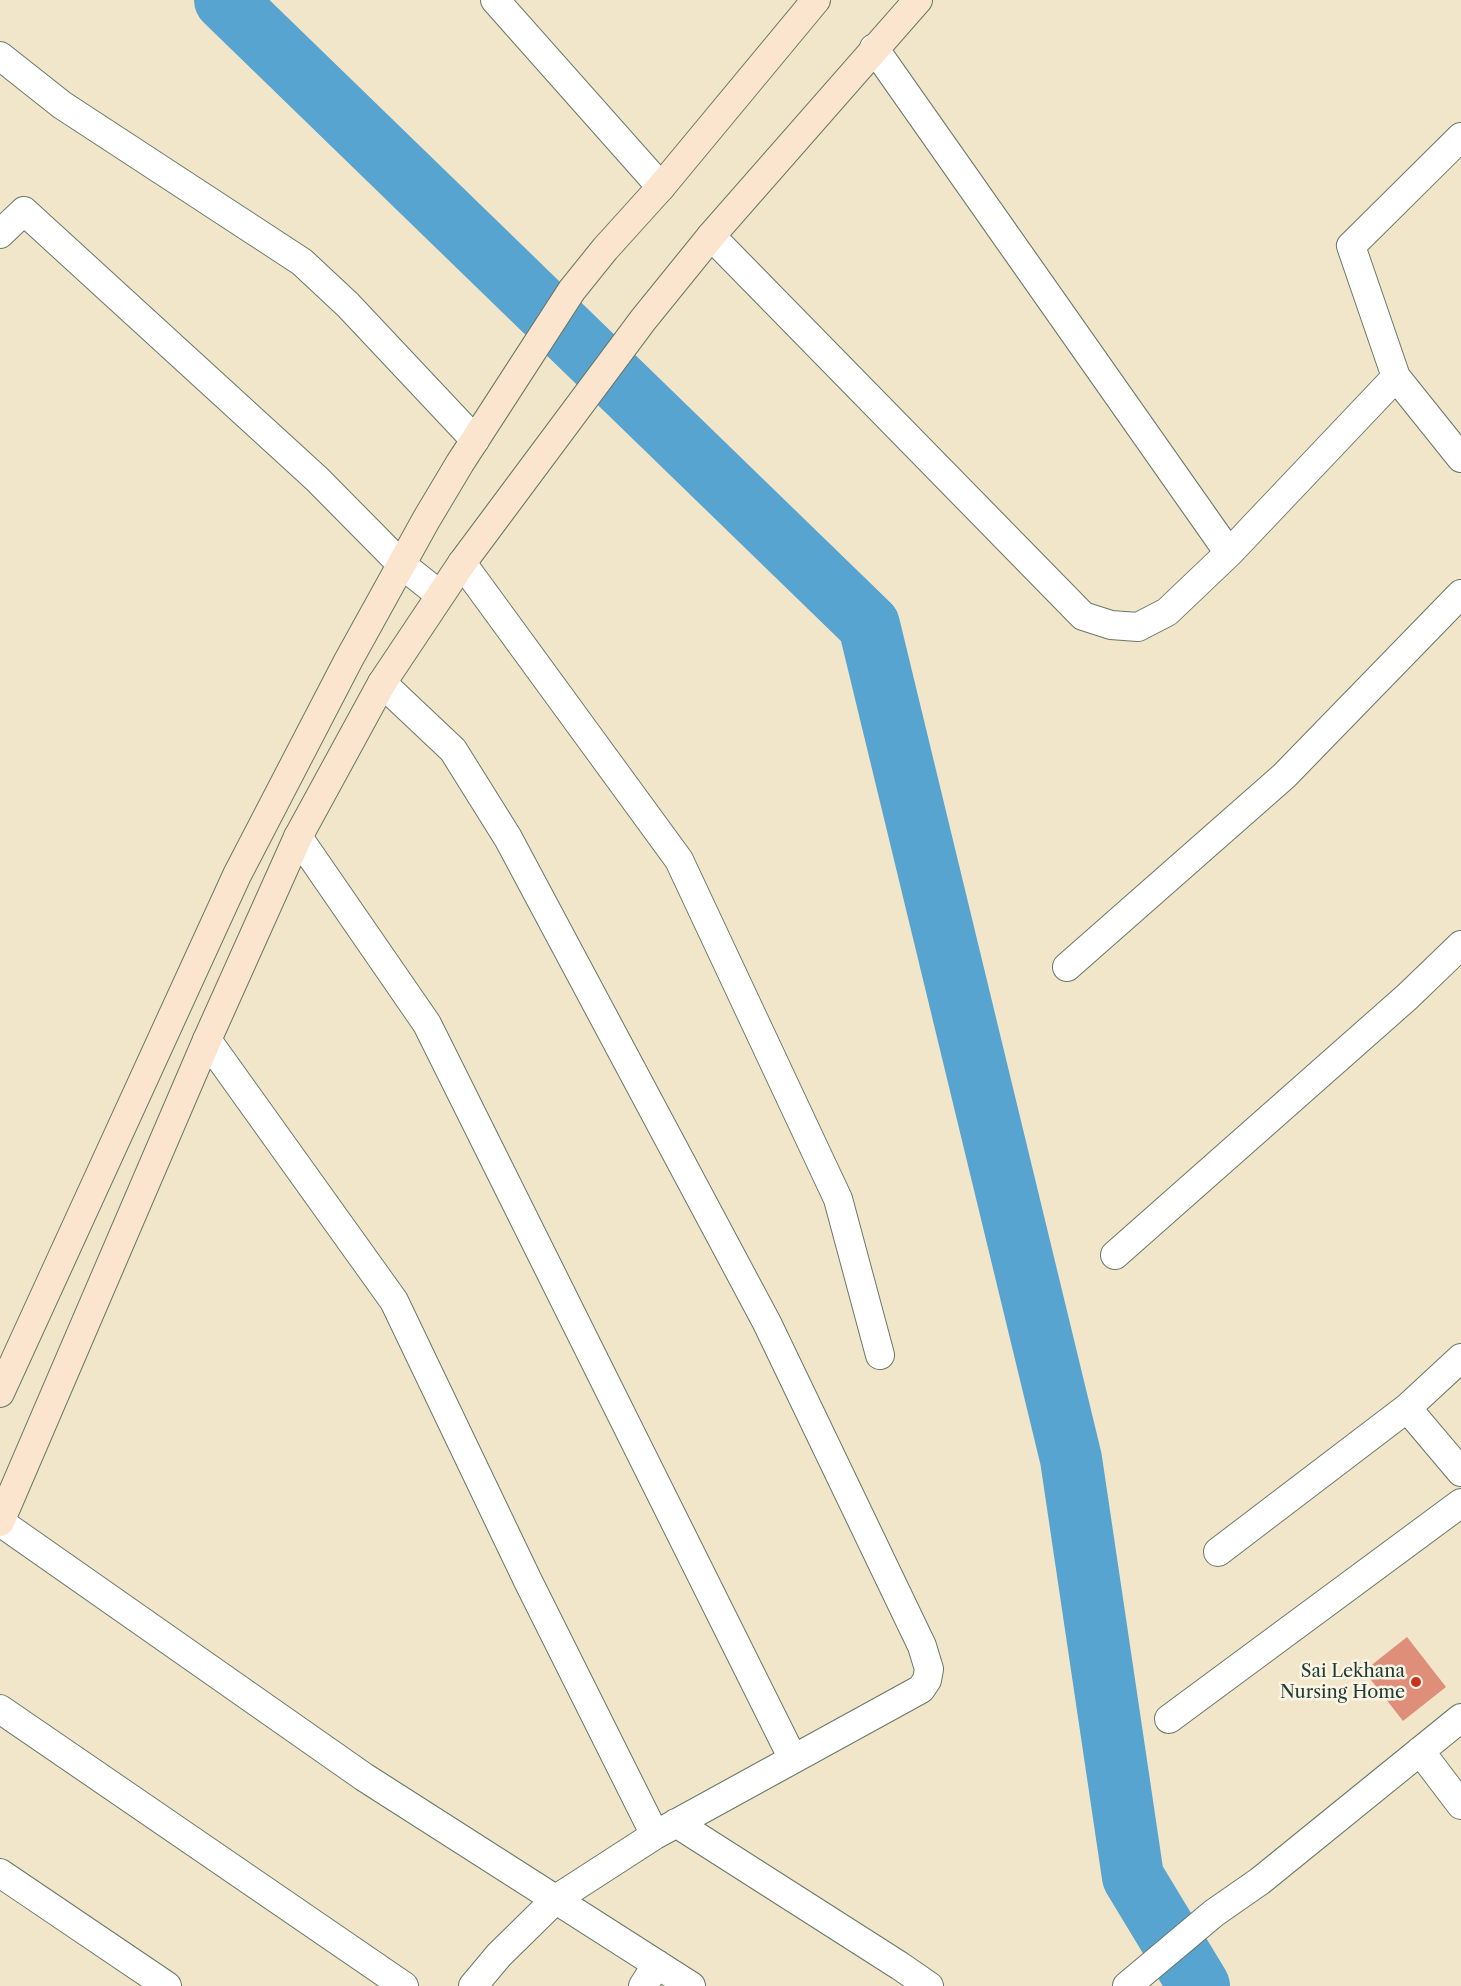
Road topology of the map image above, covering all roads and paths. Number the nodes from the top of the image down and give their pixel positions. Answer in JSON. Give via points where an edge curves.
{"nodes":[{"id":1,"x":495,"y":0,"type":"edge"},
{"id":2,"x":816,"y":0,"type":"edge"},
{"id":3,"x":918,"y":0,"type":"edge"},
{"id":4,"x":874,"y":48,"type":"junction"},
{"id":5,"x":0,"y":56,"type":"edge"},
{"id":6,"x":1461,"y":137,"type":"edge"},
{"id":7,"x":661,"y":187,"type":"junction"},
{"id":8,"x":0,"y":234,"type":"edge"},
{"id":9,"x":711,"y":236,"type":"junction"},
{"id":10,"x":1396,"y":377,"type":"junction"},
{"id":11,"x":475,"y":440,"type":"junction"},
{"id":12,"x":1461,"y":458,"type":"edge"},
{"id":13,"x":1229,"y":553,"type":"junction"},
{"id":14,"x":462,"y":563,"type":"junction"},
{"id":15,"x":401,"y":564,"type":"junction"},
{"id":16,"x":1461,"y":594,"type":"edge"},
{"id":17,"x":440,"y":595,"type":"junction"},
{"id":18,"x":382,"y":682,"type":"junction"},
{"id":19,"x":298,"y":837,"type":"junction"},
{"id":20,"x":1461,"y":945,"type":"edge"},
{"id":21,"x":1067,"y":967,"type":"dead end"},
{"id":22,"x":207,"y":1040,"type":"junction"},
{"id":23,"x":1115,"y":1255,"type":"dead end"},
{"id":24,"x":880,"y":1355,"type":"dead end"},
{"id":25,"x":1461,"y":1358,"type":"edge"},
{"id":26,"x":0,"y":1393,"type":"edge"},
{"id":27,"x":1407,"y":1408,"type":"junction"},
{"id":28,"x":1461,"y":1472,"type":"edge"},
{"id":29,"x":1461,"y":1503,"type":"edge"},
{"id":30,"x":0,"y":1522,"type":"edge"},
{"id":31,"x":1218,"y":1552,"type":"dead end"},
{"id":32,"x":0,"y":1709,"type":"edge"},
{"id":33,"x":1461,"y":1718,"type":"edge"},
{"id":34,"x":1170,"y":1719,"type":"dead end"},
{"id":35,"x":1420,"y":1751,"type":"junction"},
{"id":36,"x":794,"y":1759,"type":"junction"},
{"id":37,"x":1461,"y":1805,"type":"edge"},
{"id":38,"x":665,"y":1829,"type":"junction"},
{"id":39,"x":0,"y":1872,"type":"edge"},
{"id":40,"x":556,"y":1899,"type":"junction"},
{"id":41,"x":650,"y":1975,"type":"edge"},
{"id":42,"x":167,"y":1986,"type":"edge"},
{"id":43,"x":404,"y":1986,"type":"edge"},
{"id":44,"x":473,"y":1986,"type":"edge"},
{"id":45,"x":691,"y":1986,"type":"edge"},
{"id":46,"x":929,"y":1986,"type":"edge"},
{"id":47,"x":1127,"y":1986,"type":"edge"}],
"edges":[{"from":1,"to":7,"type":"street"},
{"from":2,"to":7,"type":"main road"},
{"from":3,"to":4,"type":"main road"},
{"from":4,"to":9,"type":"main road"},
{"from":4,"to":13,"type":"street"},
{"from":5,"to":11,"type":"street","via":[[62,105],[302,262],[348,305]]},
{"from":6,"to":10,"type":"street","via":[[1351,246]]},
{"from":7,"to":11,"type":"main road","via":[[604,248],[572,290]]},
{"from":8,"to":15,"type":"street","via":[[24,211],[317,479]]},
{"from":9,"to":13,"type":"street","via":[[1083,616],[1111,625],[1138,627],[1167,612]]},
{"from":9,"to":14,"type":"main road","via":[[643,320]]},
{"from":10,"to":12,"type":"street"},
{"from":10,"to":13,"type":"street"},
{"from":11,"to":15,"type":"main road"},
{"from":14,"to":17,"type":"main road"},
{"from":14,"to":24,"type":"street","via":[[680,860],[838,1200]]},
{"from":15,"to":17,"type":"street"},
{"from":15,"to":26,"type":"main road","via":[[237,875]]},
{"from":16,"to":21,"type":"street","via":[[1284,776]]},
{"from":17,"to":18,"type":"main road"},
{"from":18,"to":19,"type":"main road"},
{"from":18,"to":36,"type":"street","via":[[453,750],[508,838],[767,1323],[922,1646],[929,1669],[921,1689]]},
{"from":19,"to":22,"type":"main road"},
{"from":19,"to":36,"type":"street","via":[[427,1024]]},
{"from":20,"to":23,"type":"street","via":[[1407,997]]},
{"from":22,"to":30,"type":"main road"},
{"from":22,"to":38,"type":"street","via":[[394,1301],[528,1581]]},
{"from":25,"to":27,"type":"street"},
{"from":27,"to":28,"type":"street"},
{"from":27,"to":31,"type":"street"},
{"from":29,"to":34,"type":"street"},
{"from":30,"to":40,"type":"street","via":[[364,1777]]},
{"from":32,"to":43,"type":"street"},
{"from":33,"to":35,"type":"street"},
{"from":35,"to":37,"type":"street"},
{"from":35,"to":47,"type":"street","via":[[1260,1881],[1214,1913]]},
{"from":36,"to":38,"type":"street"},
{"from":38,"to":40,"type":"street"},
{"from":38,"to":46,"type":"street"},
{"from":39,"to":42,"type":"street"},
{"from":40,"to":41,"type":"street"},
{"from":40,"to":44,"type":"street","via":[[499,1954]]},
{"from":41,"to":45,"type":"street"}]}
